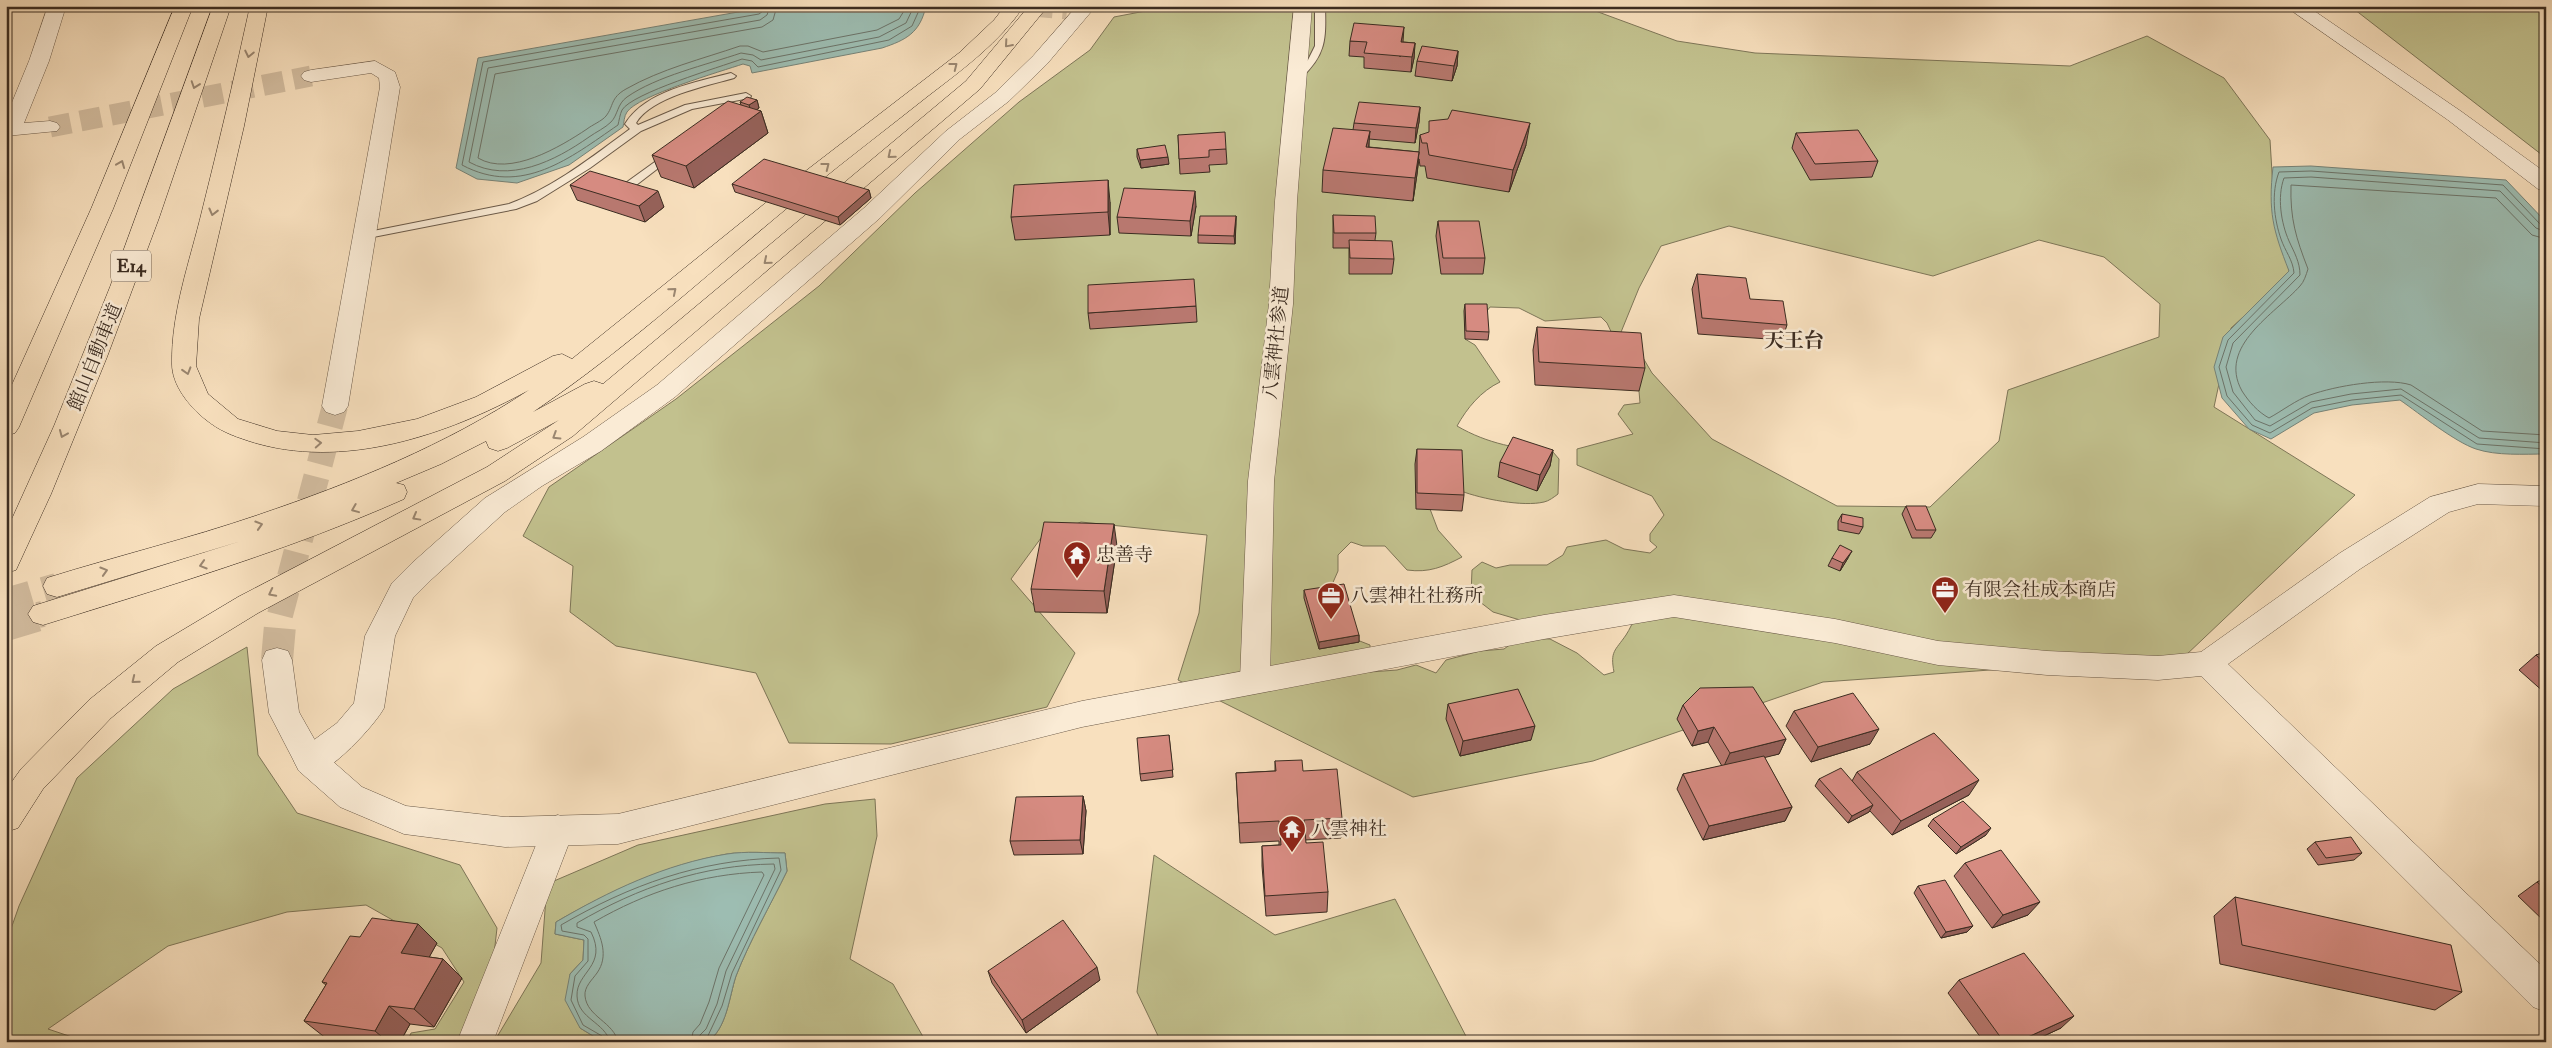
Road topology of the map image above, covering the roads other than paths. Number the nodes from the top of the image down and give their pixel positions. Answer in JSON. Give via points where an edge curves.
{"nodes":[{"id":1,"x":57,"y":6,"type":"edge"},
{"id":2,"x":222,"y":6,"type":"edge"},
{"id":3,"x":259,"y":6,"type":"edge"},
{"id":4,"x":1015,"y":6,"type":"edge"},
{"id":5,"x":1039,"y":6,"type":"edge"},
{"id":6,"x":1304,"y":6,"type":"edge"},
{"id":7,"x":1320,"y":6,"type":"edge"},
{"id":8,"x":2294,"y":6,"type":"edge"},
{"id":9,"x":183,"y":8,"type":"edge"},
{"id":10,"x":1079,"y":9,"type":"edge"},
{"id":11,"x":311,"y":76,"type":"tunnel mouth"},
{"id":12,"x":731,"y":76,"type":"dead end"},
{"id":13,"x":1297,"y":77,"type":"junction"},
{"id":14,"x":723,"y":114,"type":"edge"},
{"id":15,"x":50,"y":127,"type":"tunnel mouth"},
{"id":16,"x":636,"y":129,"type":"junction"},
{"id":17,"x":8,"y":134,"type":"edge"},
{"id":18,"x":677,"y":149,"type":"edge"},
{"id":19,"x":631,"y":184,"type":"edge"},
{"id":20,"x":2546,"y":184,"type":"edge"},
{"id":21,"x":102,"y":209,"type":"junction"},
{"id":22,"x":363,"y":236,"type":"junction"},
{"id":23,"x":636,"y":322,"type":"junction"},
{"id":24,"x":649,"y":361,"type":"junction"},
{"id":25,"x":6,"y":387,"type":"edge"},
{"id":26,"x":335,"y":406,"type":"tunnel mouth"},
{"id":27,"x":6,"y":427,"type":"edge"},
{"id":28,"x":2546,"y":496,"type":"edge"},
{"id":29,"x":6,"y":562,"type":"edge"},
{"id":30,"x":57,"y":586,"type":"tunnel mouth"},
{"id":31,"x":43,"y":614,"type":"tunnel mouth"},
{"id":32,"x":277,"y":660,"type":"tunnel mouth"},
{"id":33,"x":2207,"y":663,"type":"junction"},
{"id":34,"x":1254,"y":680,"type":"junction"},
{"id":35,"x":310,"y":761,"type":"junction"},
{"id":36,"x":6,"y":818,"type":"edge"},
{"id":37,"x":558,"y":830,"type":"junction"},
{"id":38,"x":2546,"y":995,"type":"edge"},
{"id":39,"x":475,"y":1042,"type":"edge"}],
"edges":[{"from":1,"to":17,"type":"street","via":[[39,61]]},
{"from":2,"to":29,"type":"highway","name":"館山自動車道","number":"E14","one_way":true,"via":[[149,219],[93,365]]},
{"from":3,"to":23,"type":"highway","one_way":true,"via":[[234,126],[187,319],[184,366],[197,399],[229,425],[276,440],[313,444],[358,440],[421,427],[485,403]]},
{"from":23,"to":4,"type":"highway","one_way":true,"via":[[802,185],[966,57]]},
{"from":5,"to":24,"type":"highway","one_way":true,"via":[[973,85]]},
{"from":6,"to":13,"type":"street","name":"八雲神社参道"},
{"from":7,"to":13,"type":"lane","via":[[1319,51],[1313,64]]},
{"from":8,"to":20,"type":"street","via":[[2455,116]]},
{"from":21,"to":9,"type":"highway","number":"E14","one_way":true},
{"from":10,"to":35,"type":"street","via":[[1040,60],[1002,97],[953,135],[872,213],[666,391],[592,444],[496,505],[422,571],[402,591],[380,636],[369,708],[348,732]]},
{"from":11,"to":22,"type":"street","via":[[375,67],[388,76],[390,88]]},
{"from":12,"to":16,"type":"lane","via":[[674,94],[638,112],[630,124]]},
{"from":13,"to":34,"type":"street","name":"八雲神社参道","via":[[1281,304],[1261,481]]},
{"from":14,"to":16,"type":"lane","via":[[746,96],[689,107]]},
{"from":15,"to":17,"type":"street"},
{"from":16,"to":22,"type":"lane","via":[[533,200]]},
{"from":18,"to":19,"type":"lane"},
{"from":21,"to":25,"type":"highway"},
{"from":21,"to":27,"type":"highway","number":"E14"},
{"from":22,"to":26,"type":"street"},
{"from":30,"to":23,"type":"highway","one_way":true,"via":[[266,523],[432,456],[495,425],[552,387]]},
{"from":24,"to":31,"type":"highway","one_way":true,"via":[[485,449],[358,508],[248,550]]},
{"from":24,"to":36,"type":"highway","one_way":true,"via":[[564,430],[496,474],[248,605],[166,654],[93,716],[32,779]]},
{"from":28,"to":33,"type":"street","via":[[2478,494],[2440,504],[2350,561]]},
{"from":32,"to":35,"type":"street","via":[[284,713]]},
{"from":33,"to":34,"type":"street","via":[[2158,668],[2046,663],[1938,653],[1835,631],[1674,606]]},
{"from":33,"to":38,"type":"street"},
{"from":34,"to":37,"type":"street","via":[[1082,714],[618,828]]},
{"from":35,"to":37,"type":"street","via":[[351,797],[404,820],[505,832]]},
{"from":37,"to":39,"type":"street"}]}
